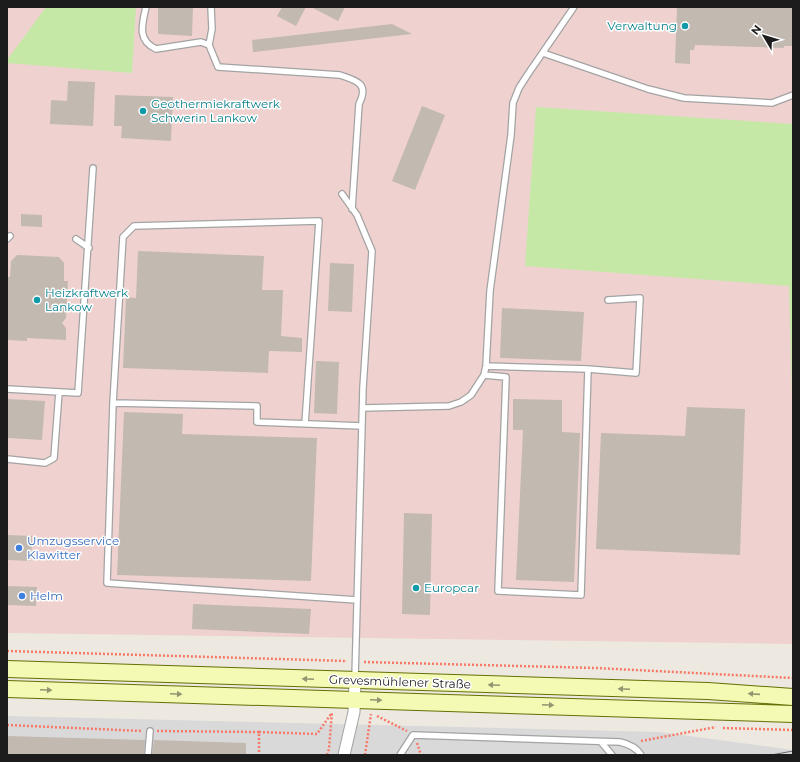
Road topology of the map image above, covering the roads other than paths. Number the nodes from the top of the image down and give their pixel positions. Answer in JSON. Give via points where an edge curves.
{"nodes":[{"id":1,"x":146,"y":7,"type":"edge"},
{"id":2,"x":212,"y":7,"type":"edge"},
{"id":3,"x":574,"y":7,"type":"edge"},
{"id":4,"x":209,"y":45,"type":"junction"},
{"id":5,"x":543,"y":53,"type":"junction"},
{"id":6,"x":793,"y":95,"type":"edge"},
{"id":7,"x":93,"y":168,"type":"dead end"},
{"id":8,"x":342,"y":194,"type":"dead end"},
{"id":9,"x":352,"y":209,"type":"junction"},
{"id":10,"x":76,"y":239,"type":"dead end"},
{"id":11,"x":89,"y":248,"type":"junction"},
{"id":12,"x":608,"y":300,"type":"dead end"},
{"id":13,"x":486,"y":366,"type":"junction"},
{"id":14,"x":588,"y":369,"type":"junction"},
{"id":15,"x":484,"y":375,"type":"junction"},
{"id":16,"x":7,"y":389,"type":"edge"},
{"id":17,"x":59,"y":392,"type":"junction"},
{"id":18,"x":113,"y":403,"type":"junction"},
{"id":19,"x":363,"y":408,"type":"junction"},
{"id":20,"x":305,"y":424,"type":"junction"},
{"id":21,"x":362,"y":426,"type":"junction"},
{"id":22,"x":7,"y":459,"type":"edge"},
{"id":23,"x":357,"y":600,"type":"junction"},
{"id":24,"x":7,"y":669,"type":"edge"},
{"id":25,"x":355,"y":681,"type":"junction"},
{"id":26,"x":7,"y":689,"type":"edge"},
{"id":27,"x":793,"y":697,"type":"edge"},
{"id":28,"x":354,"y":700,"type":"junction"},
{"id":29,"x":793,"y":714,"type":"edge"},
{"id":30,"x":150,"y":731,"type":"dead end"},
{"id":31,"x":601,"y":742,"type":"junction"},
{"id":32,"x":148,"y":755,"type":"edge"},
{"id":33,"x":344,"y":755,"type":"edge"},
{"id":34,"x":400,"y":755,"type":"edge"},
{"id":35,"x":612,"y":755,"type":"edge"},
{"id":36,"x":640,"y":755,"type":"edge"}],
"edges":[{"from":1,"to":4,"type":"lane","via":[[141,31],[144,40],[151,46],[156,49],[202,42]]},
{"from":2,"to":4,"type":"lane"},
{"from":3,"to":5,"type":"lane"},
{"from":4,"to":9,"type":"lane","via":[[218,67],[340,75],[356,80],[363,88],[364,94],[359,104]]},
{"from":5,"to":6,"type":"lane","via":[[648,89],[684,98],[772,103]]},
{"from":5,"to":13,"type":"lane","via":[[519,88],[513,103],[490,291]]},
{"from":7,"to":11,"type":"lane"},
{"from":8,"to":9,"type":"lane"},
{"from":9,"to":19,"type":"lane","via":[[372,251]]},
{"from":10,"to":11,"type":"lane"},
{"from":11,"to":17,"type":"lane","via":[[78,393]]},
{"from":12,"to":14,"type":"lane","via":[[640,298],[636,373]]},
{"from":13,"to":14,"type":"lane"},
{"from":13,"to":15,"type":"lane"},
{"from":14,"to":15,"type":"lane","via":[[581,596],[498,591],[506,377]]},
{"from":15,"to":19,"type":"lane","via":[[471,395],[449,406]]},
{"from":16,"to":17,"type":"lane"},
{"from":17,"to":22,"type":"lane","via":[[54,458],[46,463]]},
{"from":18,"to":20,"type":"lane","via":[[258,406],[258,422]]},
{"from":18,"to":20,"type":"lane","via":[[123,237],[134,226],[319,221]]},
{"from":18,"to":23,"type":"lane","via":[[107,583]]},
{"from":19,"to":21,"type":"lane"},
{"from":20,"to":21,"type":"lane"},
{"from":21,"to":23,"type":"lane"},
{"from":23,"to":25,"type":"lane"},
{"from":25,"to":24,"type":"street","name":"Grevesmühlener Straße","one_way":true},
{"from":27,"to":25,"type":"street","name":"Grevesmühlener Straße","one_way":true,"via":[[708,691]]},
{"from":25,"to":28,"type":"street"},
{"from":26,"to":28,"type":"street","name":"Grevesmühlener Straße","one_way":true},
{"from":28,"to":29,"type":"street","name":"Grevesmühlener Straße","one_way":true},
{"from":28,"to":33,"type":"street","via":[[354,712]]},
{"from":30,"to":32,"type":"lane"},
{"from":31,"to":34,"type":"lane","via":[[413,735]]},
{"from":31,"to":35,"type":"lane"},
{"from":31,"to":36,"type":"lane","via":[[628,744],[636,748]]}]}
